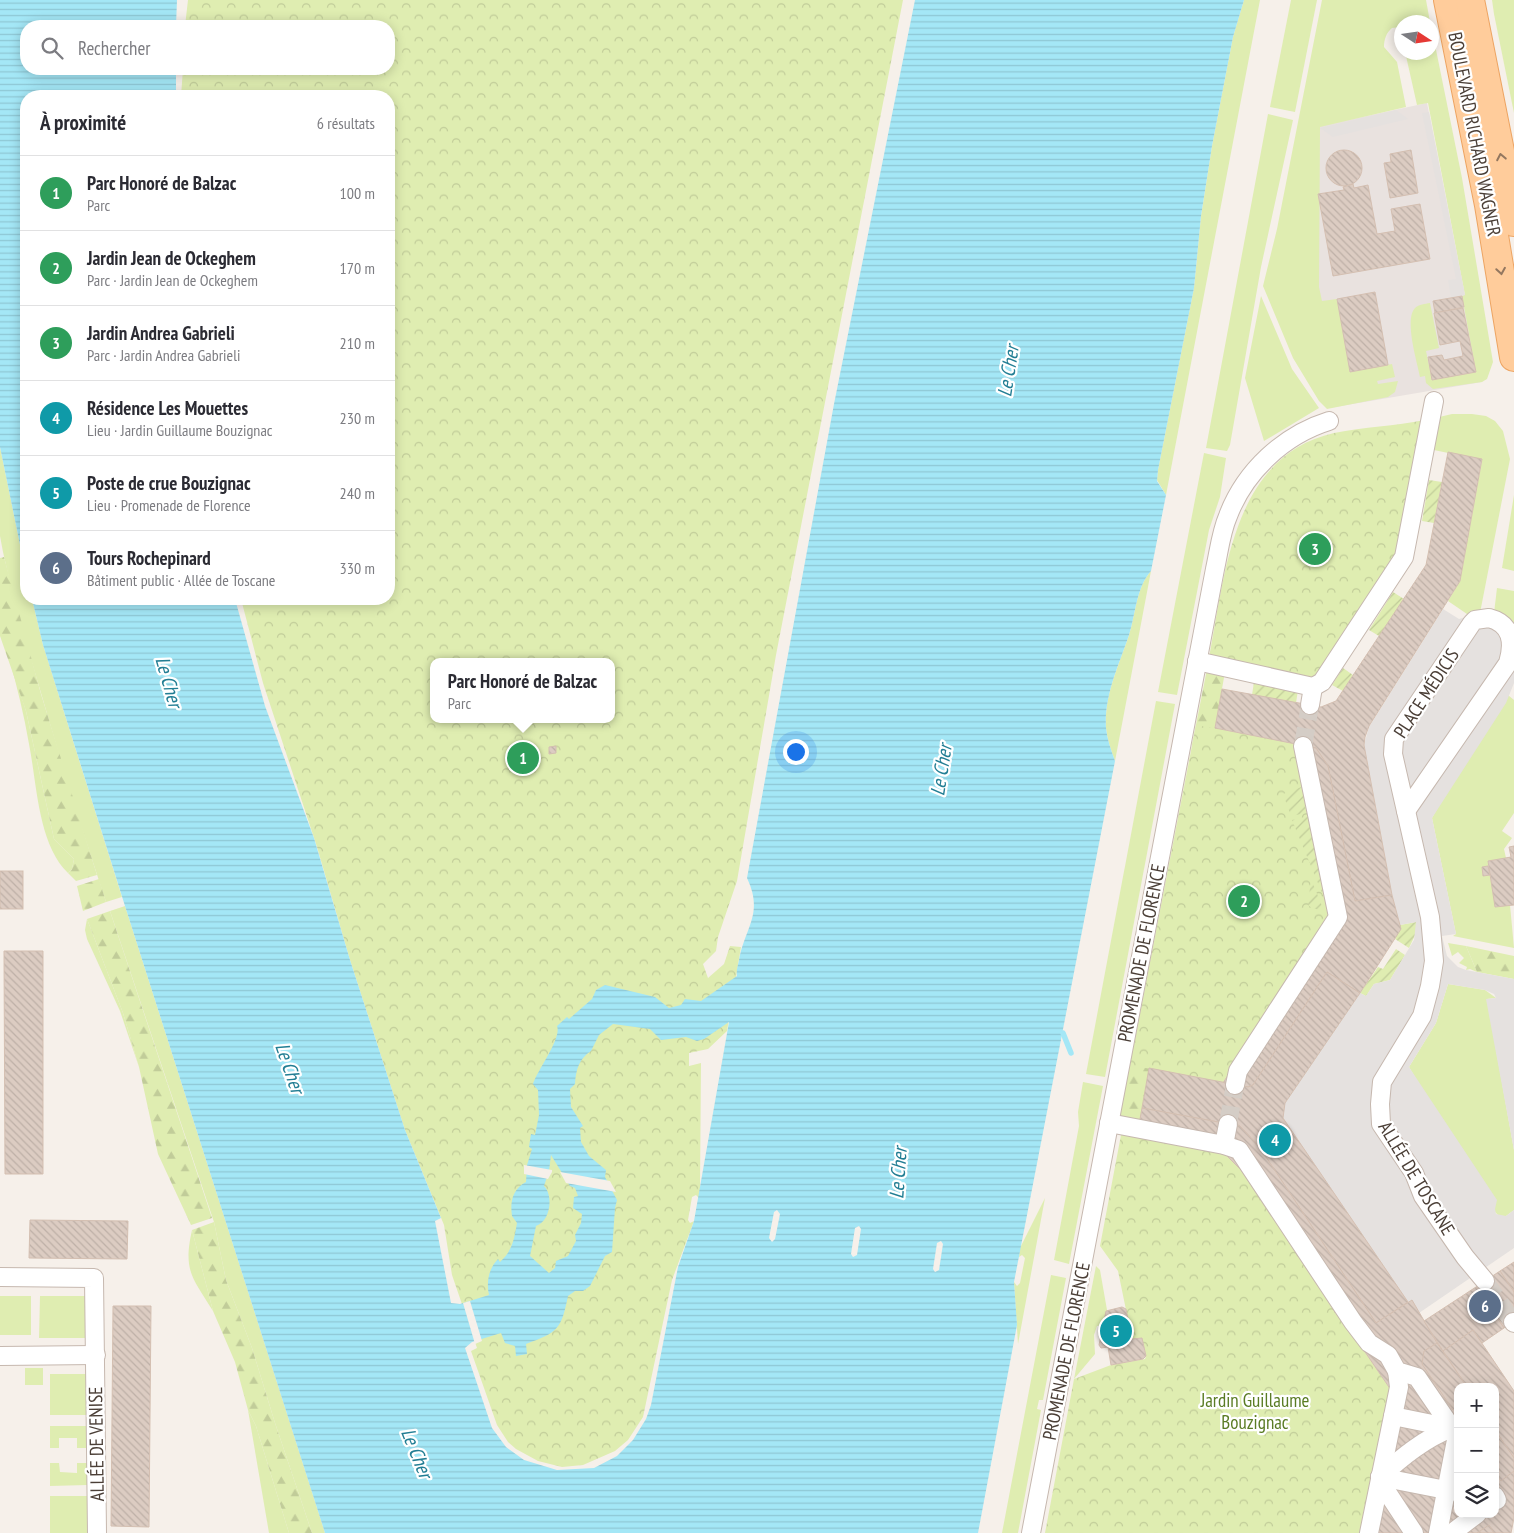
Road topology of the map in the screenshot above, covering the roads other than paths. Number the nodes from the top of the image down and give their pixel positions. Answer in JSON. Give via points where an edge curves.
{"nodes":[{"id":1,"x":1448,"y":0,"type":"edge"},
{"id":2,"x":1470,"y":0,"type":"edge"},
{"id":3,"x":1514,"y":222,"type":"edge"},
{"id":4,"x":1514,"y":358,"type":"edge"},
{"id":5,"x":1434,"y":401,"type":"dead end"},
{"id":6,"x":1329,"y":421,"type":"dead end"},
{"id":7,"x":1197,"y":661,"type":"junction"},
{"id":8,"x":1313,"y":687,"type":"junction"},
{"id":9,"x":1310,"y":705,"type":"tunnel mouth"},
{"id":10,"x":1303,"y":746,"type":"tunnel mouth"},
{"id":11,"x":1406,"y":811,"type":"junction"},
{"id":12,"x":1235,"y":1085,"type":"tunnel mouth"},
{"id":13,"x":1109,"y":1123,"type":"junction"},
{"id":14,"x":1228,"y":1124,"type":"tunnel mouth"},
{"id":15,"x":1224,"y":1145,"type":"junction"},
{"id":16,"x":0,"y":1277,"type":"edge"},
{"id":17,"x":1485,"y":1281,"type":"tunnel mouth"},
{"id":18,"x":96,"y":1355,"type":"junction"},
{"id":19,"x":0,"y":1356,"type":"edge"},
{"id":20,"x":1397,"y":1370,"type":"junction"},
{"id":21,"x":1393,"y":1416,"type":"junction"},
{"id":22,"x":1454,"y":1432,"type":"edge"},
{"id":23,"x":1454,"y":1434,"type":"edge"},
{"id":24,"x":1454,"y":1434,"type":"edge"},
{"id":25,"x":1454,"y":1453,"type":"edge"},
{"id":26,"x":1380,"y":1477,"type":"junction"},
{"id":27,"x":1452,"y":1491,"type":"edge"},
{"id":28,"x":1472,"y":1518,"type":"edge"},
{"id":29,"x":97,"y":1533,"type":"edge"},
{"id":30,"x":1031,"y":1533,"type":"edge"},
{"id":31,"x":1370,"y":1533,"type":"edge"},
{"id":32,"x":1414,"y":1533,"type":"edge"},
{"id":33,"x":1438,"y":1533,"type":"edge"},
{"id":34,"x":1452,"y":1533,"type":"edge"}],
"edges":[{"from":1,"to":4,"type":"main road","name":"BOULEVARD RICHARD WAGNER","one_way":true,"via":[[1489,205]]},
{"from":3,"to":2,"type":"main road","name":"BOULEVARD RICHARD WAGNER","one_way":true},
{"from":5,"to":8,"type":"street","via":[[1404,558],[1322,682]]},
{"from":6,"to":7,"type":"street","name":"PROMENADE DE FLORENCE","via":[[1312,426],[1280,446],[1246,482],[1235,500],[1227,517]]},
{"from":7,"to":8,"type":"street"},
{"from":7,"to":13,"type":"street","name":"PROMENADE DE FLORENCE"},
{"from":8,"to":9,"type":"street"},
{"from":10,"to":12,"type":"street","via":[[1338,917],[1238,1071]]},
{"from":11,"to":11,"type":"street","name":"PLACE MÉDICIS","via":[[1393,754],[1394,739],[1472,623],[1489,618],[1503,623],[1513,644],[1508,663]]},
{"from":11,"to":17,"type":"street","name":"ALLÉE DE TOSCANE","via":[[1430,917],[1434,961],[1422,1016],[1382,1082],[1381,1124],[1414,1173],[1423,1196]]},
{"from":13,"to":15,"type":"street"},
{"from":13,"to":30,"type":"street","name":"PROMENADE DE FLORENCE"},
{"from":14,"to":15,"type":"street"},
{"from":15,"to":20,"type":"street","via":[[1239,1150],[1353,1322],[1369,1343],[1388,1355]]},
{"from":16,"to":18,"type":"street","name":"ALLÉE DE VENISE","via":[[94,1278]]},
{"from":18,"to":19,"type":"street"},
{"from":18,"to":29,"type":"street","name":"ALLÉE DE VENISE"},
{"from":20,"to":21,"type":"street","via":[[1399,1387]]},
{"from":20,"to":22,"type":"street","via":[[1417,1377]]},
{"from":21,"to":23,"type":"street"},
{"from":21,"to":26,"type":"street"},
{"from":24,"to":26,"type":"street","via":[[1437,1434]]},
{"from":25,"to":27,"type":"street"},
{"from":26,"to":27,"type":"street"},
{"from":26,"to":31,"type":"street"},
{"from":26,"to":32,"type":"street"},
{"from":27,"to":33,"type":"street"},
{"from":28,"to":34,"type":"street"}]}
